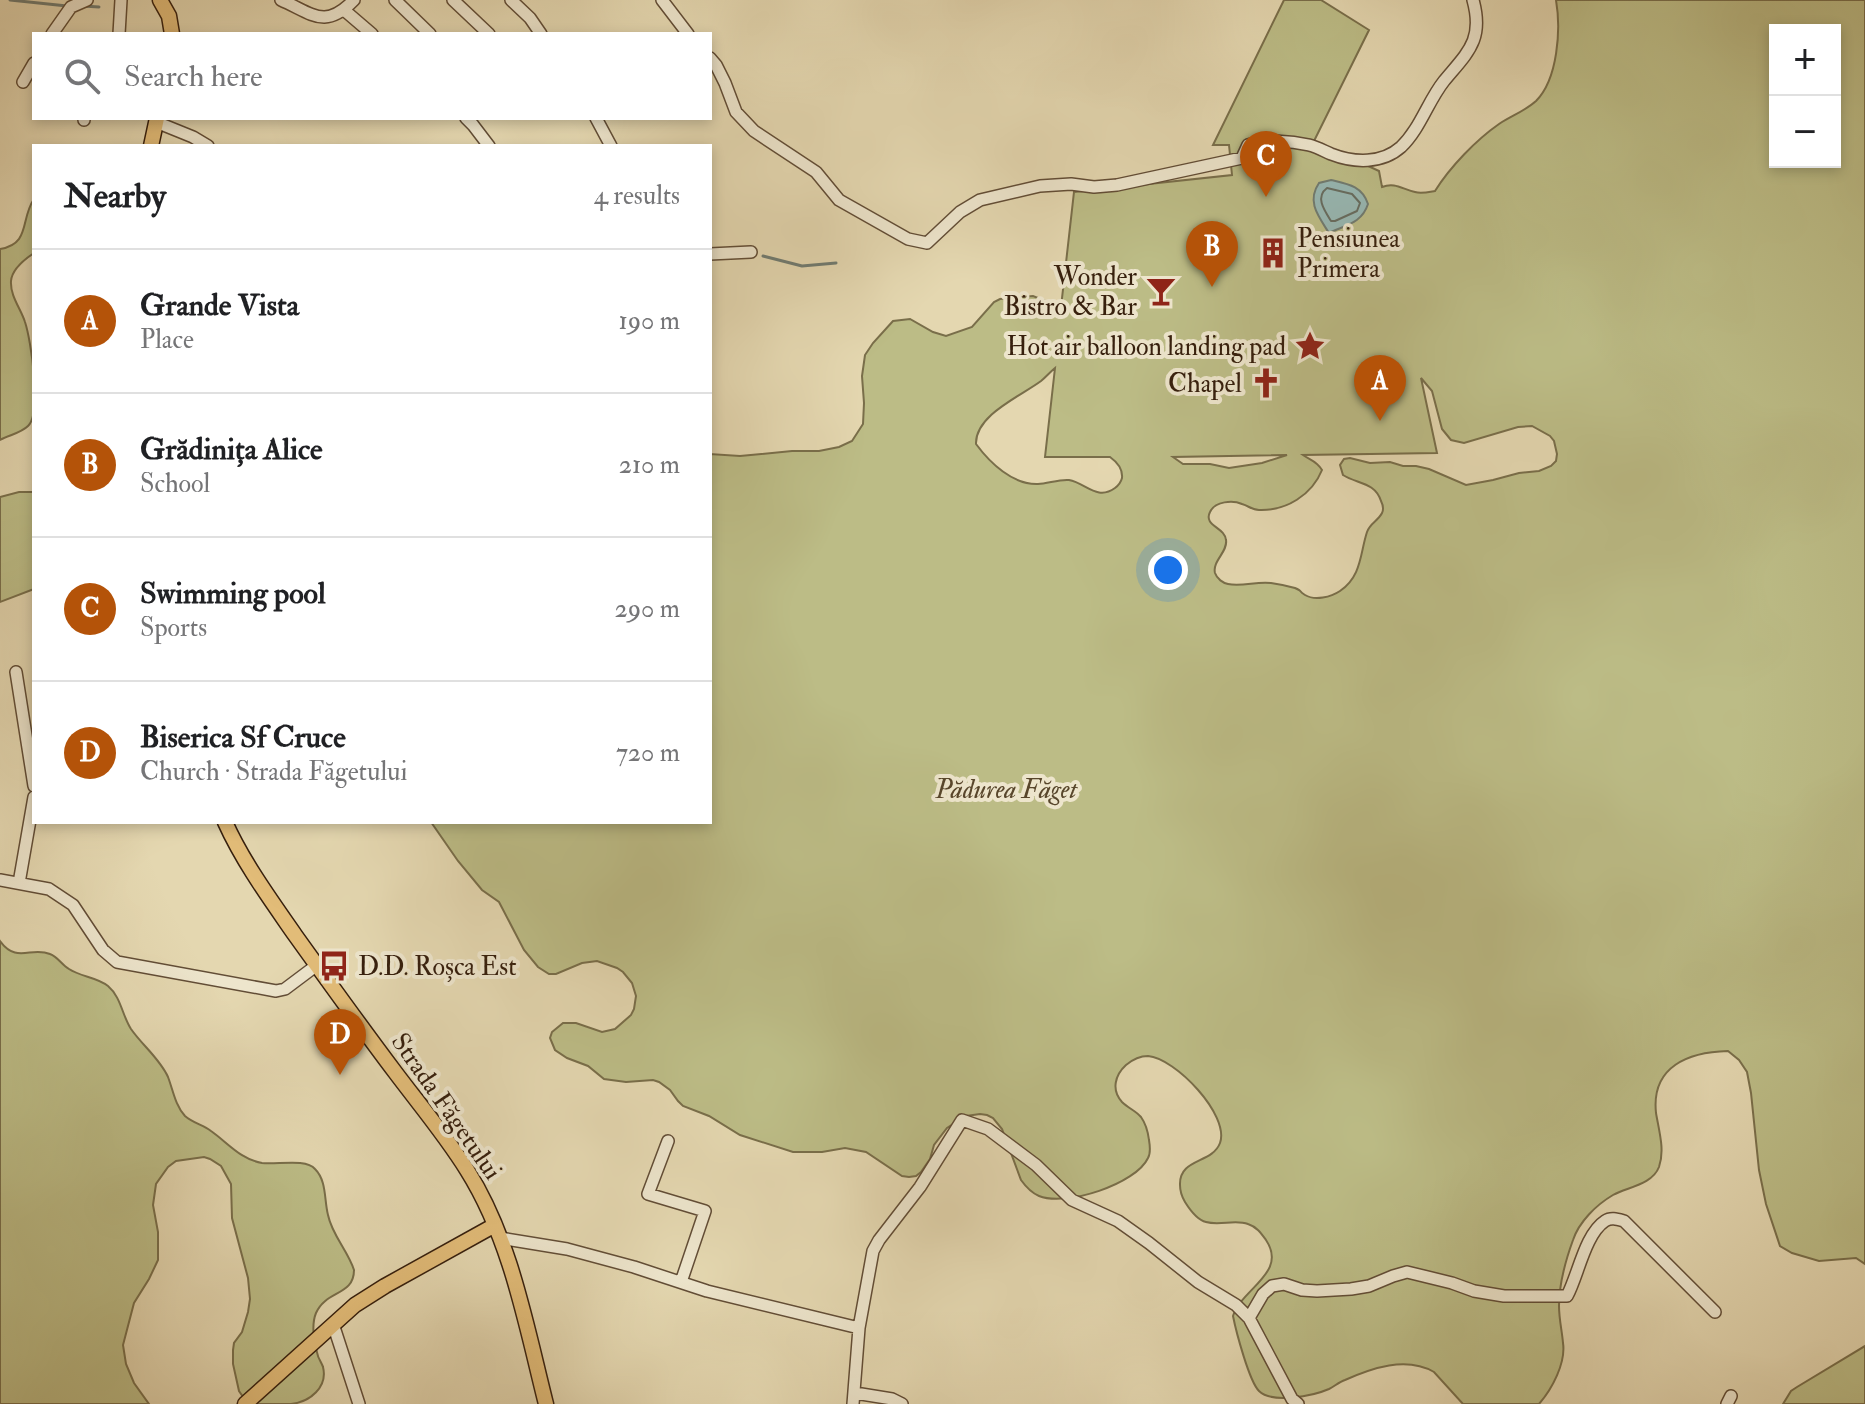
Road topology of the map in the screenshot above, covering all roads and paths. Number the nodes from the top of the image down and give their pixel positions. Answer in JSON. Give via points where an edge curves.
{"nodes":[{"id":1,"x":87,"y":0,"type":"edge"},
{"id":2,"x":121,"y":0,"type":"edge"},
{"id":3,"x":281,"y":0,"type":"edge"},
{"id":4,"x":354,"y":0,"type":"edge"},
{"id":5,"x":395,"y":0,"type":"edge"},
{"id":6,"x":453,"y":0,"type":"edge"},
{"id":7,"x":511,"y":0,"type":"edge"},
{"id":8,"x":662,"y":0,"type":"edge"},
{"id":9,"x":1473,"y":0,"type":"edge"},
{"id":10,"x":166,"y":2,"type":"edge"},
{"id":11,"x":344,"y":10,"type":"junction"},
{"id":12,"x":53,"y":32,"type":"edge"},
{"id":13,"x":119,"y":32,"type":"edge"},
{"id":14,"x":172,"y":32,"type":"edge"},
{"id":15,"x":370,"y":32,"type":"edge"},
{"id":16,"x":428,"y":32,"type":"edge"},
{"id":17,"x":487,"y":32,"type":"edge"},
{"id":18,"x":540,"y":32,"type":"edge"},
{"id":19,"x":686,"y":32,"type":"edge"},
{"id":20,"x":712,"y":60,"type":"edge"},
{"id":21,"x":32,"y":66,"type":"edge"},
{"id":22,"x":23,"y":82,"type":"dead end"},
{"id":23,"x":156,"y":120,"type":"edge"},
{"id":24,"x":468,"y":120,"type":"edge"},
{"id":25,"x":597,"y":120,"type":"edge"},
{"id":26,"x":151,"y":144,"type":"edge"},
{"id":27,"x":205,"y":144,"type":"edge"},
{"id":28,"x":487,"y":144,"type":"edge"},
{"id":29,"x":610,"y":144,"type":"edge"},
{"id":30,"x":751,"y":252,"type":"dead end"},
{"id":31,"x":712,"y":254,"type":"edge"},
{"id":32,"x":16,"y":672,"type":"dead end"},
{"id":33,"x":32,"y":773,"type":"edge"},
{"id":34,"x":32,"y":808,"type":"edge"},
{"id":35,"x":226,"y":824,"type":"edge"},
{"id":36,"x":0,"y":880,"type":"edge"},
{"id":37,"x":19,"y":883,"type":"junction"},
{"id":38,"x":317,"y":965,"type":"junction"},
{"id":39,"x":668,"y":1141,"type":"dead end"},
{"id":40,"x":498,"y":1231,"type":"junction"},
{"id":41,"x":681,"y":1282,"type":"junction"},
{"id":42,"x":1715,"y":1312,"type":"dead end"},
{"id":43,"x":1249,"y":1318,"type":"junction"},
{"id":44,"x":333,"y":1324,"type":"junction"},
{"id":45,"x":859,"y":1328,"type":"junction"},
{"id":46,"x":854,"y":1398,"type":"edge"},
{"id":47,"x":245,"y":1404,"type":"edge"},
{"id":48,"x":359,"y":1404,"type":"edge"},
{"id":49,"x":546,"y":1404,"type":"edge"},
{"id":50,"x":902,"y":1404,"type":"edge"},
{"id":51,"x":1298,"y":1404,"type":"edge"}],
"edges":[{"from":1,"to":12,"type":"street","via":[[71,7]]},
{"from":2,"to":13,"type":"street"},
{"from":3,"to":11,"type":"street","via":[[322,18]]},
{"from":4,"to":11,"type":"street"},
{"from":5,"to":16,"type":"street"},
{"from":6,"to":17,"type":"street"},
{"from":7,"to":18,"type":"street"},
{"from":8,"to":19,"type":"street"},
{"from":9,"to":20,"type":"street","via":[[1478,26],[1467,53],[1407,141],[1388,156],[1358,161],[1308,145],[1254,143],[1242,158],[1117,185],[1040,186],[980,200],[927,243],[908,239],[839,200],[816,172],[754,131],[736,112]]},
{"from":10,"to":14,"type":"main road"},
{"from":11,"to":15,"type":"street"},
{"from":21,"to":22,"type":"street"},
{"from":23,"to":26,"type":"main road"},
{"from":23,"to":27,"type":"street"},
{"from":24,"to":28,"type":"street"},
{"from":25,"to":29,"type":"street"},
{"from":30,"to":31,"type":"street"},
{"from":32,"to":33,"type":"street"},
{"from":34,"to":37,"type":"street"},
{"from":35,"to":38,"type":"main road","name":"Strada Făgetului"},
{"from":36,"to":37,"type":"street"},
{"from":37,"to":38,"type":"street","via":[[49,889],[73,905],[117,962],[276,991]]},
{"from":38,"to":40,"type":"main road","name":"Strada Făgetului","via":[[453,1149]]},
{"from":39,"to":41,"type":"street","via":[[648,1194],[705,1211]]},
{"from":40,"to":41,"type":"street"},
{"from":40,"to":44,"type":"main road","via":[[385,1286]]},
{"from":40,"to":49,"type":"main road","name":"Strada Făgetului"},
{"from":41,"to":45,"type":"street"},
{"from":42,"to":43,"type":"street","via":[[1624,1221],[1613,1218],[1594,1233],[1567,1296],[1504,1296],[1407,1272],[1351,1289],[1272,1286]]},
{"from":43,"to":45,"type":"street","via":[[1118,1221],[1072,1200],[988,1129],[962,1120],[873,1251]]},
{"from":43,"to":51,"type":"street"},
{"from":44,"to":47,"type":"main road"},
{"from":44,"to":48,"type":"street"},
{"from":45,"to":46,"type":"street"},
{"from":46,"to":50,"type":"street"}]}
